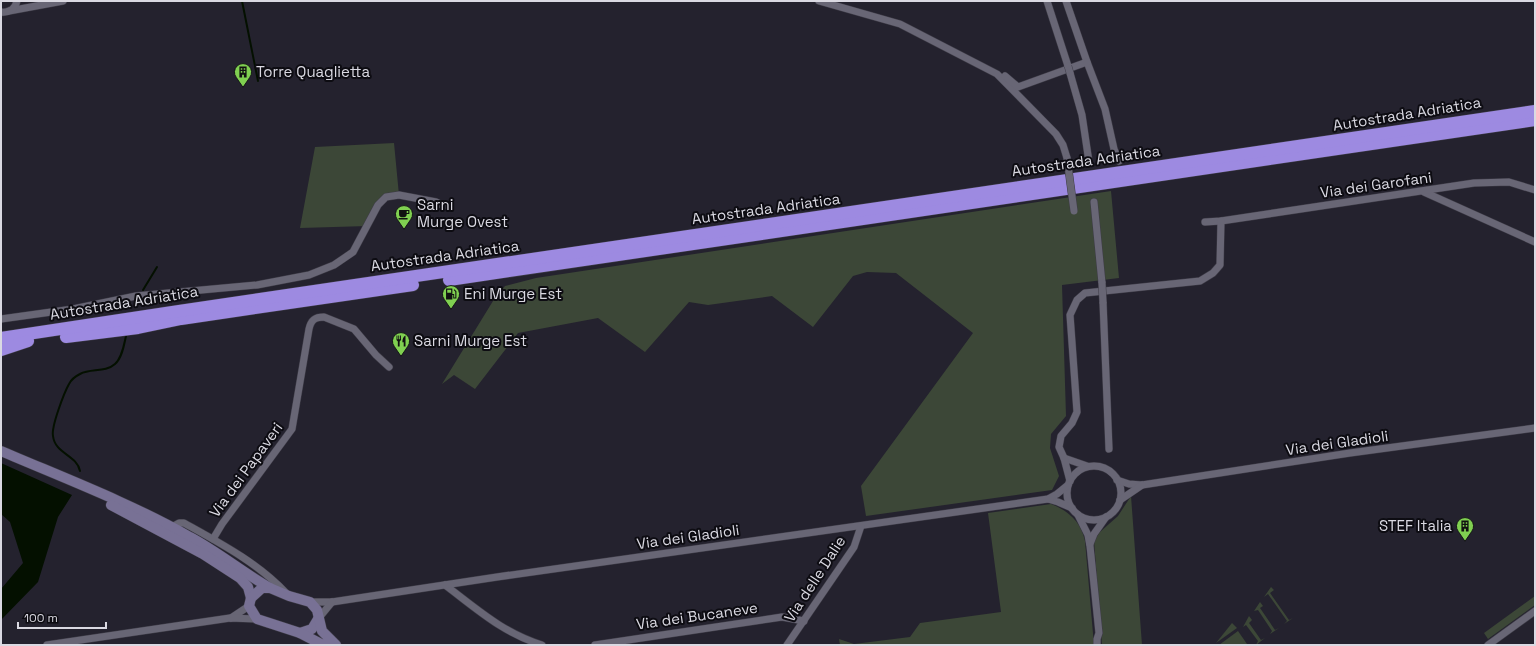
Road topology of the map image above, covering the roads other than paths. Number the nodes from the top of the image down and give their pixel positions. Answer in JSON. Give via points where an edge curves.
{"nodes":[{"id":1,"x":17,"y":1,"type":"edge"},
{"id":2,"x":36,"y":1,"type":"edge"},
{"id":3,"x":63,"y":1,"type":"edge"},
{"id":4,"x":819,"y":1,"type":"edge"},
{"id":5,"x":1047,"y":1,"type":"edge"},
{"id":6,"x":1066,"y":1,"type":"edge"},
{"id":7,"x":48,"y":4,"type":"junction"},
{"id":8,"x":4,"y":12,"type":"edge"},
{"id":9,"x":1087,"y":62,"type":"junction"},
{"id":10,"x":997,"y":74,"type":"junction"},
{"id":11,"x":1535,"y":111,"type":"edge"},
{"id":12,"x":1535,"y":120,"type":"edge"},
{"id":13,"x":1119,"y":161,"type":"dead end"},
{"id":14,"x":1089,"y":162,"type":"dead end"},
{"id":15,"x":1535,"y":190,"type":"edge"},
{"id":16,"x":1424,"y":191,"type":"junction"},
{"id":17,"x":1094,"y":202,"type":"dead end"},
{"id":18,"x":444,"y":206,"type":"dead end"},
{"id":19,"x":1074,"y":211,"type":"dead end"},
{"id":20,"x":1221,"y":221,"type":"junction"},
{"id":21,"x":1205,"y":222,"type":"dead end"},
{"id":22,"x":1535,"y":242,"type":"edge"},
{"id":23,"x":1,"y":319,"type":"edge"},
{"id":24,"x":1,"y":338,"type":"edge"},
{"id":25,"x":16,"y":344,"type":"junction"},
{"id":26,"x":1,"y":345,"type":"edge"},
{"id":27,"x":1,"y":350,"type":"edge"},
{"id":28,"x":389,"y":367,"type":"dead end"},
{"id":29,"x":1535,"y":428,"type":"edge"},
{"id":30,"x":1109,"y":449,"type":"dead end"},
{"id":31,"x":1,"y":451,"type":"edge"},
{"id":32,"x":1,"y":456,"type":"edge"},
{"id":33,"x":1064,"y":458,"type":"junction"},
{"id":34,"x":1087,"y":466,"type":"junction"},
{"id":35,"x":1117,"y":480,"type":"junction"},
{"id":36,"x":1069,"y":483,"type":"junction"},
{"id":37,"x":1142,"y":485,"type":"junction"},
{"id":38,"x":1048,"y":499,"type":"junction"},
{"id":39,"x":1120,"y":500,"type":"junction"},
{"id":40,"x":1072,"y":508,"type":"junction"},
{"id":41,"x":1078,"y":515,"type":"junction"},
{"id":42,"x":1107,"y":516,"type":"junction"},
{"id":43,"x":860,"y":526,"type":"junction"},
{"id":44,"x":172,"y":527,"type":"junction"},
{"id":45,"x":213,"y":539,"type":"junction"},
{"id":46,"x":1090,"y":546,"type":"junction"},
{"id":47,"x":445,"y":585,"type":"junction"},
{"id":48,"x":270,"y":588,"type":"junction"},
{"id":49,"x":289,"y":596,"type":"junction"},
{"id":50,"x":250,"y":602,"type":"junction"},
{"id":51,"x":310,"y":602,"type":"junction"},
{"id":52,"x":332,"y":602,"type":"junction"},
{"id":53,"x":1535,"y":611,"type":"edge"},
{"id":54,"x":230,"y":618,"type":"junction"},
{"id":55,"x":257,"y":619,"type":"junction"},
{"id":56,"x":318,"y":619,"type":"junction"},
{"id":57,"x":804,"y":621,"type":"junction"},
{"id":58,"x":300,"y":633,"type":"junction"},
{"id":59,"x":1099,"y":633,"type":"junction"},
{"id":60,"x":88,"y":639,"type":"junction"},
{"id":61,"x":47,"y":645,"type":"edge"},
{"id":62,"x":80,"y":645,"type":"edge"},
{"id":63,"x":323,"y":645,"type":"edge"},
{"id":64,"x":336,"y":645,"type":"edge"},
{"id":65,"x":542,"y":645,"type":"edge"},
{"id":66,"x":595,"y":645,"type":"edge"},
{"id":67,"x":787,"y":645,"type":"edge"},
{"id":68,"x":1097,"y":645,"type":"edge"},
{"id":69,"x":1101,"y":645,"type":"edge"},
{"id":70,"x":1488,"y":645,"type":"edge"}],
"edges":[{"from":1,"to":8,"type":"street","via":[[15,7]]},
{"from":2,"to":7,"type":"street"},
{"from":3,"to":7,"type":"street"},
{"from":4,"to":10,"type":"street","via":[[900,24]]},
{"from":5,"to":14,"type":"street","via":[[1082,115]]},
{"from":6,"to":9,"type":"street"},
{"from":7,"to":8,"type":"street"},
{"from":9,"to":10,"type":"street","via":[[1018,87],[1000,72]]},
{"from":9,"to":13,"type":"street","via":[[1105,109]]},
{"from":10,"to":19,"type":"street","bridge":true,"via":[[1056,134],[1063,145]]},
{"from":11,"to":24,"type":"highway","name":"Autostrada Adriatica"},
{"from":12,"to":25,"type":"highway","name":"Autostrada Adriatica"},
{"from":15,"to":16,"type":"street","name":"Via dei Garofani","via":[[1509,182],[1474,183]]},
{"from":16,"to":20,"type":"street","name":"Via dei Garofani"},
{"from":16,"to":22,"type":"street"},
{"from":17,"to":30,"type":"street","bridge":true,"via":[[1102,283]]},
{"from":18,"to":23,"type":"street","via":[[399,195],[386,197],[378,205],[353,252],[334,265],[309,276],[257,285],[136,296],[73,309]]},
{"from":20,"to":21,"type":"street","name":"Via dei Garofani"},
{"from":20,"to":33,"type":"street","via":[[1220,265],[1200,281],[1085,293],[1077,300],[1070,316],[1077,412],[1061,436],[1059,447]]},
{"from":25,"to":26,"type":"highway"},
{"from":25,"to":27,"type":"highway"},
{"from":28,"to":45,"type":"street","name":"Via dei Papaveri","via":[[350,326],[324,317],[312,320],[292,429]]},
{"from":29,"to":37,"type":"street","name":"Via dei Gladioli"},
{"from":31,"to":44,"type":"main road"},
{"from":32,"to":50,"type":"main road","via":[[103,502],[202,554],[240,578],[248,587]]},
{"from":33,"to":34,"type":"street"},
{"from":33,"to":36,"type":"street"},
{"from":34,"to":35,"type":"street","name":"Via dei Gladioli","via":[[1109,470]]},
{"from":34,"to":36,"type":"street","name":"Via dei Gladioli","via":[[1078,470]]},
{"from":35,"to":37,"type":"street","name":"Via dei Gladioli"},
{"from":35,"to":39,"type":"street","via":[[1121,490]]},
{"from":36,"to":38,"type":"street","name":"Via dei Gladioli"},
{"from":36,"to":40,"type":"street","name":"Via dei Gladioli","via":[[1066,492]]},
{"from":37,"to":39,"type":"street","name":"Via dei Gladioli"},
{"from":38,"to":40,"type":"street","name":"Via dei Gladioli"},
{"from":38,"to":43,"type":"street","name":"Via dei Gladioli"},
{"from":39,"to":42,"type":"street","name":"Via dei Gladioli"},
{"from":40,"to":41,"type":"street","name":"Via dei Gladioli"},
{"from":41,"to":42,"type":"street","via":[[1091,520]]},
{"from":41,"to":46,"type":"street","name":"Via dei Gladioli","via":[[1088,535]]},
{"from":42,"to":46,"type":"street","name":"Via dei Gladioli","via":[[1094,534]]},
{"from":43,"to":47,"type":"street","name":"Via dei Gladioli"},
{"from":43,"to":57,"type":"street","name":"Via delle Dalie","via":[[854,547]]},
{"from":44,"to":45,"type":"street","via":[[184,523]]},
{"from":44,"to":48,"type":"main road"},
{"from":45,"to":49,"type":"street","via":[[227,546],[276,582]]},
{"from":46,"to":59,"type":"street","name":"Via dei Gladioli"},
{"from":47,"to":52,"type":"street","name":"Via dei Gladioli"},
{"from":47,"to":65,"type":"street","via":[[498,625],[522,639]]},
{"from":48,"to":49,"type":"main road"},
{"from":48,"to":50,"type":"main road","via":[[262,588]]},
{"from":49,"to":51,"type":"main road"},
{"from":50,"to":54,"type":"street"},
{"from":50,"to":55,"type":"main road"},
{"from":51,"to":52,"type":"street","name":"Via dei Gladioli"},
{"from":51,"to":56,"type":"main road","via":[[317,610]]},
{"from":52,"to":56,"type":"street"},
{"from":53,"to":70,"type":"street"},
{"from":54,"to":55,"type":"street"},
{"from":54,"to":60,"type":"street"},
{"from":55,"to":58,"type":"main road"},
{"from":56,"to":58,"type":"main road","via":[[312,629]]},
{"from":56,"to":64,"type":"main road","via":[[322,631]]},
{"from":57,"to":66,"type":"street","name":"Via dei Bucaneve","via":[[782,617]]},
{"from":57,"to":67,"type":"street","name":"Via delle Dalie"},
{"from":58,"to":63,"type":"main road"},
{"from":59,"to":68,"type":"street"},
{"from":59,"to":69,"type":"street"},
{"from":60,"to":61,"type":"street"},
{"from":60,"to":62,"type":"street"}]}
